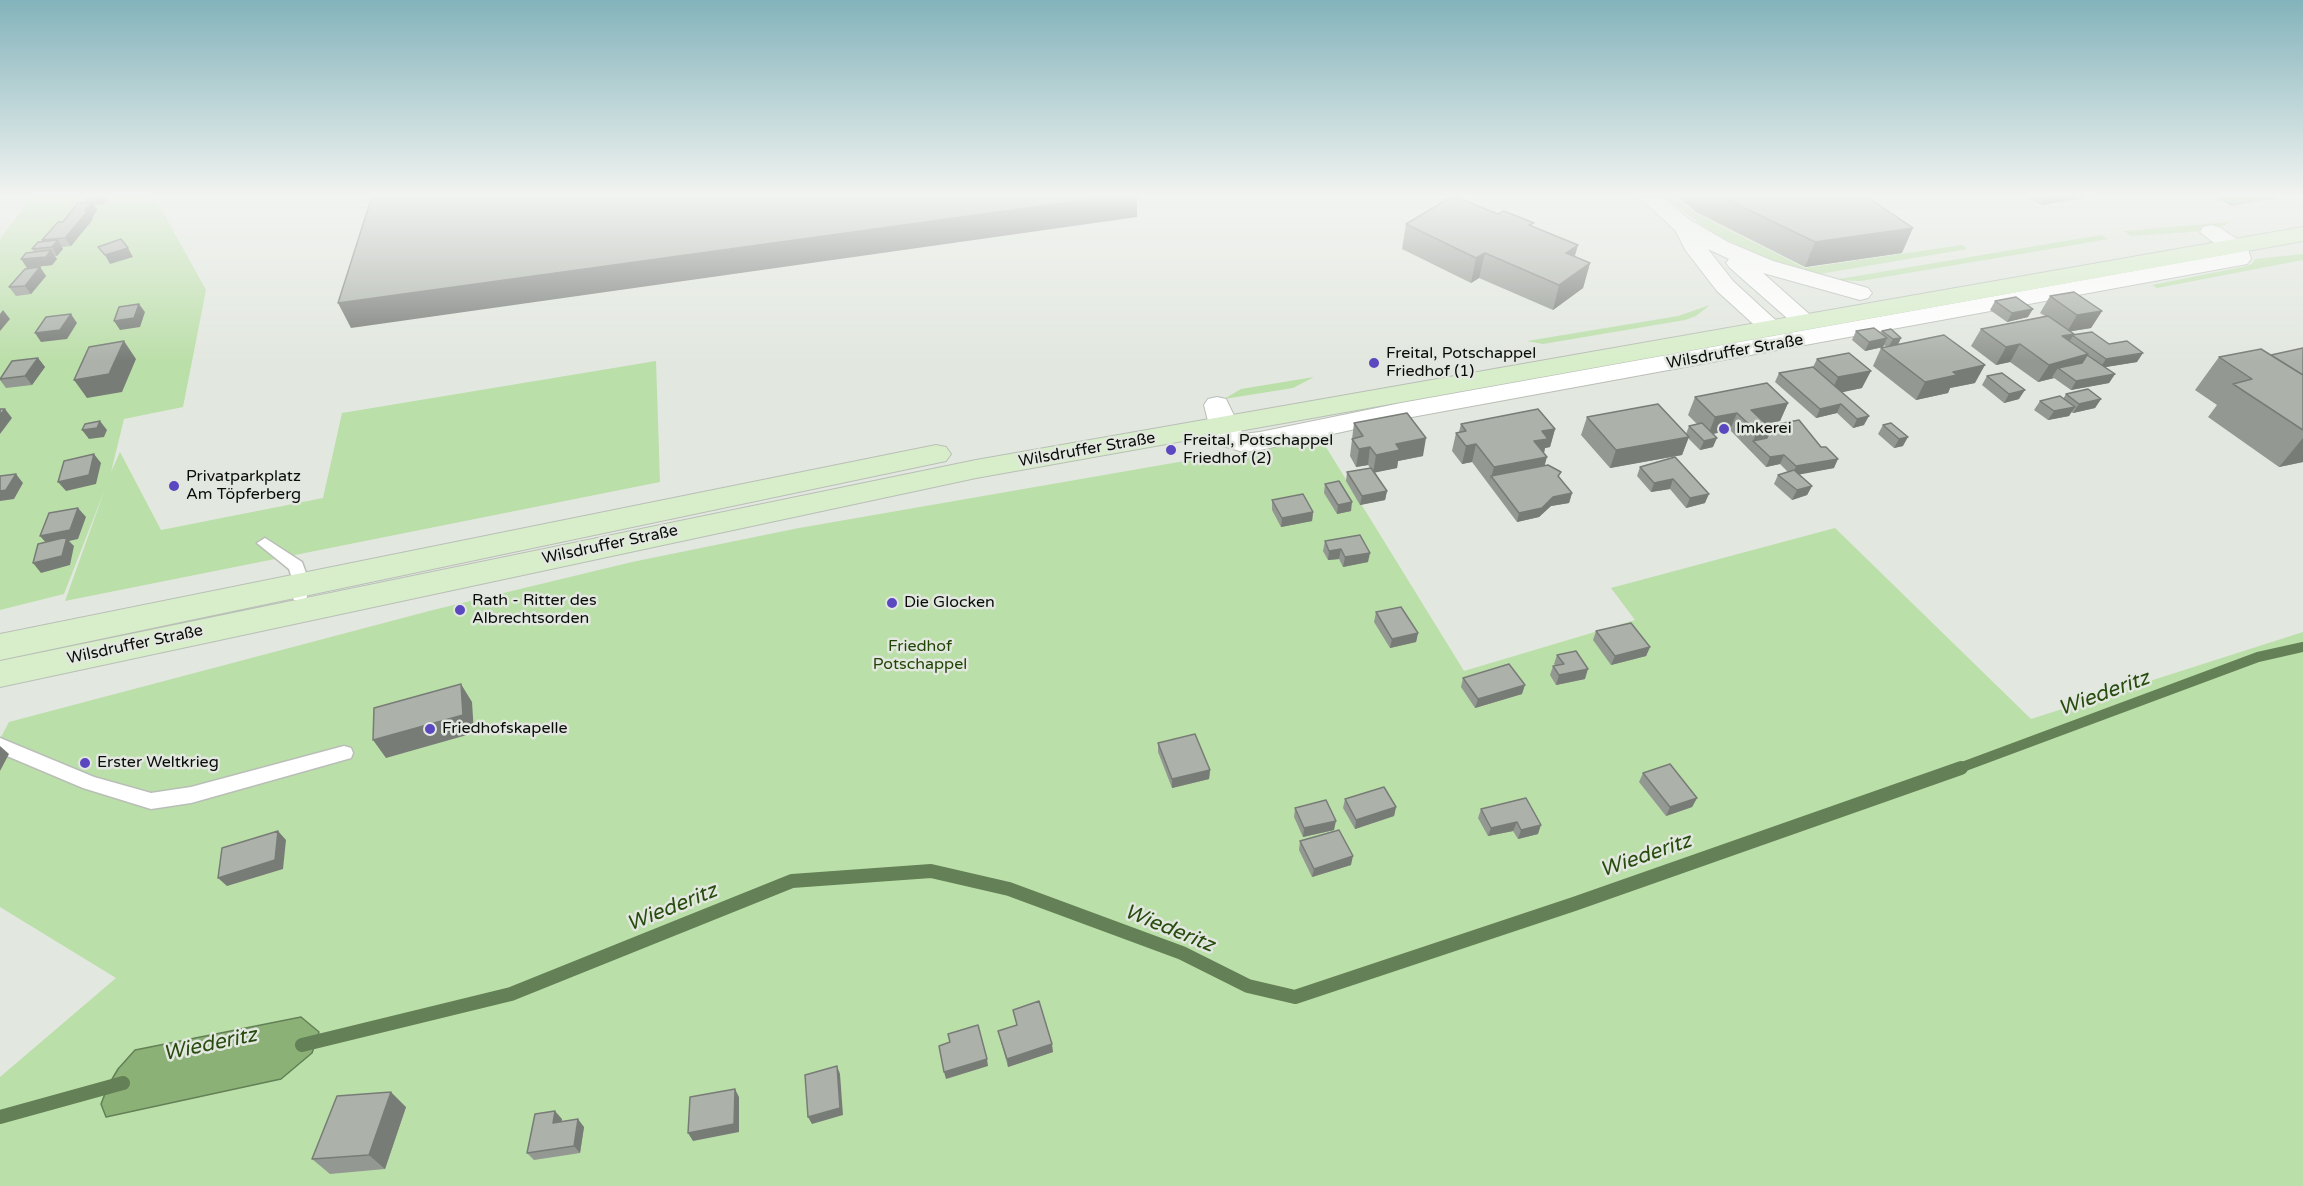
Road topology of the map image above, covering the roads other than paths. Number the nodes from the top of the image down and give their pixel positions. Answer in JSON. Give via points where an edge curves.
{"nodes":[{"id":1,"x":1697,"y":251,"type":"edge"},
{"id":2,"x":1725,"y":251,"type":"edge"},
{"id":3,"x":1730,"y":251,"type":"edge"},
{"id":4,"x":2079,"y":251,"type":"edge"},
{"id":5,"x":2199,"y":251,"type":"edge"},
{"id":6,"x":2237,"y":251,"type":"edge"},
{"id":7,"x":1860,"y":293,"type":"junction"},
{"id":8,"x":1797,"y":314,"type":"junction"},
{"id":9,"x":1762,"y":319,"type":"junction"},
{"id":10,"x":1220,"y":415,"type":"junction"},
{"id":11,"x":265,"y":543,"type":"dead end"},
{"id":12,"x":300,"y":597,"type":"junction"},
{"id":13,"x":0,"y":647,"type":"edge"},
{"id":14,"x":0,"y":674,"type":"edge"},
{"id":15,"x":0,"y":745,"type":"edge"},
{"id":16,"x":344,"y":753,"type":"dead end"}],
"edges":[{"from":1,"to":9,"type":"street","via":[[1725,286]]},
{"from":2,"to":8,"type":"street"},
{"from":3,"to":7,"type":"street","via":[[1765,266]]},
{"from":4,"to":7,"type":"main road","name":"Wilsdruffer Straße"},
{"from":5,"to":8,"type":"main road","name":"Wilsdruffer Straße"},
{"from":6,"to":10,"type":"street","name":"Wilsdruffer Straße","via":[[2239,260],[1401,411],[1260,441],[1233,440]]},
{"from":7,"to":8,"type":"main road","name":"Wilsdruffer Straße"},
{"from":8,"to":9,"type":"main road","name":"Wilsdruffer Straße"},
{"from":9,"to":10,"type":"main road","name":"Wilsdruffer Straße","via":[[1384,374]]},
{"from":10,"to":12,"type":"main road","name":"Wilsdruffer Straße","via":[[855,469]]},
{"from":11,"to":12,"type":"lane","via":[[296,566]]},
{"from":12,"to":13,"type":"main road","name":"Wilsdruffer Straße"},
{"from":12,"to":14,"type":"main road","name":"Wilsdruffer Straße"},
{"from":15,"to":16,"type":"lane","via":[[90,783],[151,801],[191,795]]}]}
